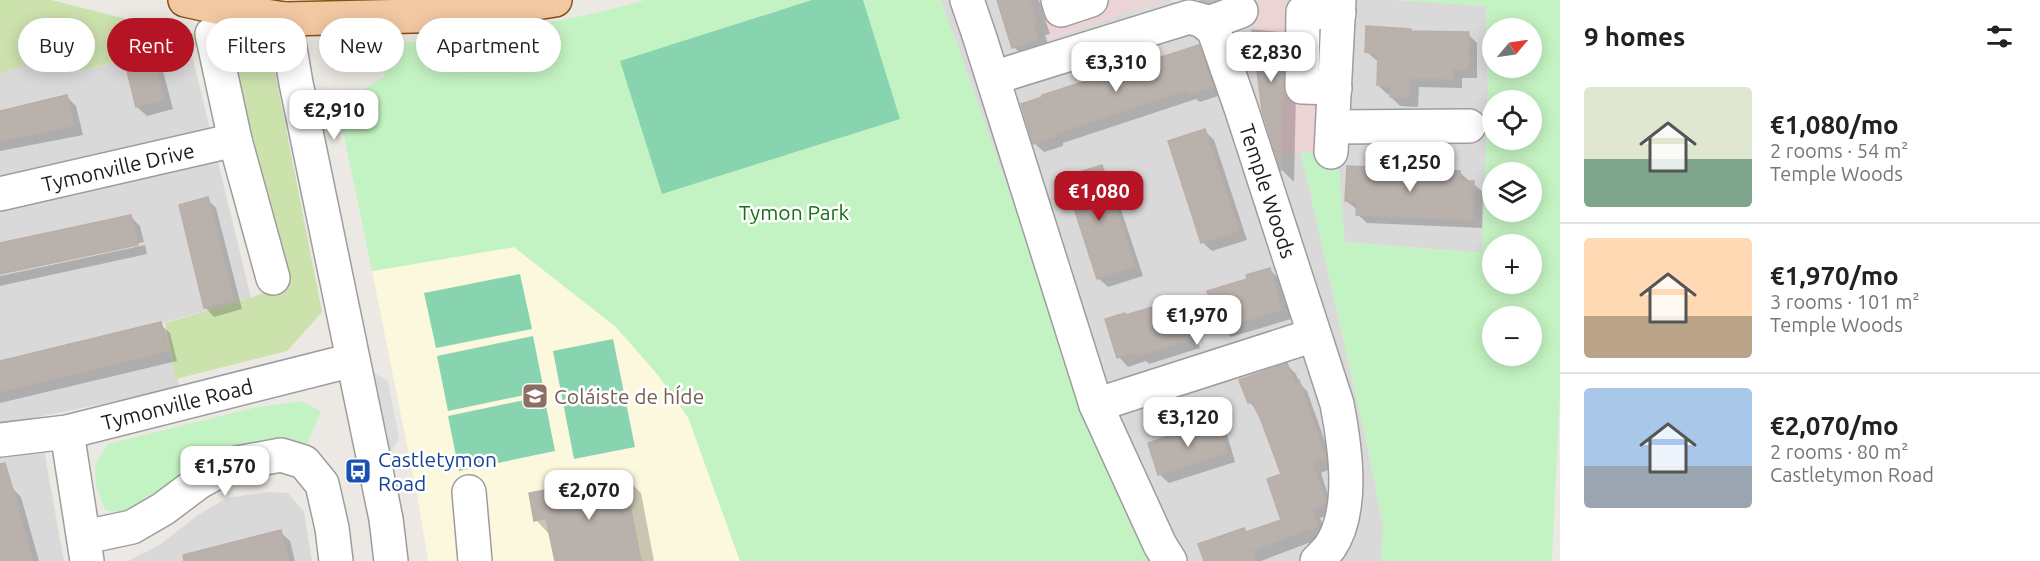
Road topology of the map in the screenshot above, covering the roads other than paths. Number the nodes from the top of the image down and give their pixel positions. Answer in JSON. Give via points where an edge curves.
{"nodes":[{"id":1,"x":185,"y":0,"type":"edge"},
{"id":2,"x":555,"y":0,"type":"edge"},
{"id":3,"x":967,"y":0,"type":"edge"},
{"id":4,"x":1058,"y":0,"type":"edge"},
{"id":5,"x":1091,"y":0,"type":"edge"},
{"id":6,"x":1303,"y":6,"type":"edge"},
{"id":7,"x":1339,"y":6,"type":"edge"},
{"id":8,"x":454,"y":8,"type":"edge"},
{"id":9,"x":1241,"y":11,"type":"dead end"},
{"id":10,"x":278,"y":18,"type":"edge"},
{"id":11,"x":300,"y":18,"type":"edge"},
{"id":12,"x":1206,"y":24,"type":"junction"},
{"id":13,"x":221,"y":72,"type":"edge"},
{"id":14,"x":294,"y":72,"type":"edge"},
{"id":15,"x":993,"y":78,"type":"junction"},
{"id":16,"x":1335,"y":88,"type":"junction"},
{"id":17,"x":1469,"y":126,"type":"dead end"},
{"id":18,"x":236,"y":140,"type":"junction"},
{"id":19,"x":0,"y":194,"type":"edge"},
{"id":20,"x":273,"y":278,"type":"dead end"},
{"id":21,"x":1314,"y":335,"type":"junction"},
{"id":22,"x":353,"y":360,"type":"junction"},
{"id":23,"x":1096,"y":405,"type":"junction"},
{"id":24,"x":67,"y":432,"type":"junction"},
{"id":25,"x":0,"y":440,"type":"edge"},
{"id":26,"x":469,"y":492,"type":"dead end"},
{"id":27,"x":86,"y":549,"type":"edge"},
{"id":28,"x":336,"y":561,"type":"edge"},
{"id":29,"x":391,"y":561,"type":"edge"},
{"id":30,"x":475,"y":561,"type":"edge"},
{"id":31,"x":1170,"y":561,"type":"edge"},
{"id":32,"x":1317,"y":561,"type":"edge"}],
"edges":[{"from":1,"to":10,"type":"main road"},
{"from":2,"to":8,"type":"main road"},
{"from":3,"to":15,"type":"street"},
{"from":4,"to":5,"type":"street","via":[[1061,10]]},
{"from":6,"to":7,"type":"street"},
{"from":6,"to":16,"type":"street","via":[[1302,87]]},
{"from":7,"to":16,"type":"street"},
{"from":8,"to":11,"type":"main road"},
{"from":9,"to":12,"type":"street"},
{"from":12,"to":15,"type":"street","via":[[1189,17]]},
{"from":12,"to":21,"type":"street","name":"Temple Woods","via":[[1214,31],[1241,108]]},
{"from":13,"to":18,"type":"street"},
{"from":14,"to":22,"type":"street"},
{"from":15,"to":23,"type":"street"},
{"from":16,"to":17,"type":"street","via":[[1332,139]]},
{"from":18,"to":19,"type":"street","name":"Tymonville Drive"},
{"from":18,"to":20,"type":"street"},
{"from":21,"to":23,"type":"street"},
{"from":21,"to":32,"type":"street","name":"Temple Woods","via":[[1337,404],[1346,472],[1341,523],[1330,547]]},
{"from":22,"to":24,"type":"street","name":"Tymonville Road"},
{"from":22,"to":29,"type":"street"},
{"from":23,"to":31,"type":"street"},
{"from":24,"to":25,"type":"street","name":"Tymonville Road"},
{"from":24,"to":27,"type":"street"},
{"from":26,"to":30,"type":"street"},
{"from":27,"to":28,"type":"street","via":[[163,509],[232,464],[281,454],[304,462],[322,484]]}]}
